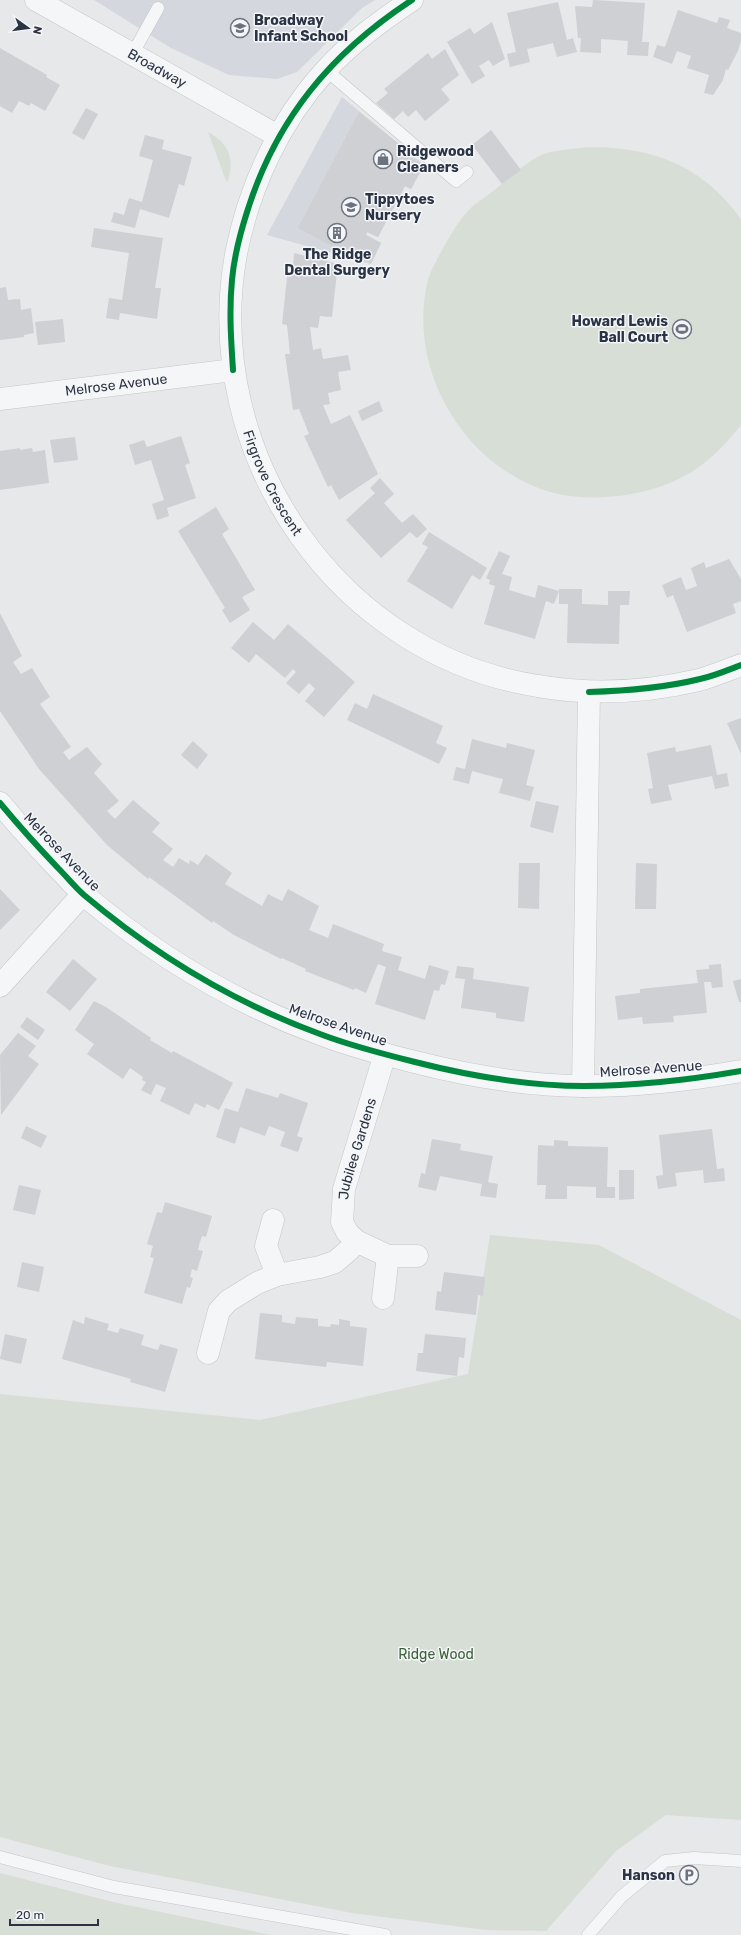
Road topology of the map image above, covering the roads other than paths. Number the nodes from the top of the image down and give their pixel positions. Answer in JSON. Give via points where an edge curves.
{"nodes":[{"id":1,"x":36,"y":0,"type":"edge"},
{"id":2,"x":412,"y":0,"type":"edge"},
{"id":3,"x":158,"y":8,"type":"dead end"},
{"id":4,"x":132,"y":55,"type":"junction"},
{"id":5,"x":326,"y":70,"type":"junction"},
{"id":6,"x":278,"y":136,"type":"junction"},
{"id":7,"x":467,"y":172,"type":"dead end"},
{"id":8,"x":233,"y":370,"type":"junction"},
{"id":9,"x":0,"y":400,"type":"edge"},
{"id":10,"x":741,"y":665,"type":"edge"},
{"id":11,"x":589,"y":692,"type":"junction"},
{"id":12,"x":0,"y":803,"type":"edge"},
{"id":13,"x":83,"y":894,"type":"junction"},
{"id":14,"x":0,"y":986,"type":"edge"},
{"id":15,"x":385,"y":1054,"type":"junction"},
{"id":16,"x":741,"y":1071,"type":"edge"},
{"id":17,"x":583,"y":1086,"type":"junction"},
{"id":18,"x":273,"y":1220,"type":"dead end"},
{"id":19,"x":356,"y":1241,"type":"junction"},
{"id":20,"x":388,"y":1256,"type":"junction"},
{"id":21,"x":417,"y":1256,"type":"dead end"},
{"id":22,"x":277,"y":1276,"type":"junction"},
{"id":23,"x":383,"y":1298,"type":"dead end"},
{"id":24,"x":208,"y":1354,"type":"dead end"},
{"id":25,"x":0,"y":1857,"type":"edge"},
{"id":26,"x":741,"y":1861,"type":"edge"},
{"id":27,"x":385,"y":1935,"type":"edge"},
{"id":28,"x":588,"y":1935,"type":"edge"}],
"edges":[{"from":1,"to":4,"type":"street","name":"Broadway"},
{"from":2,"to":5,"type":"street","name":"Firgrove Crescent","via":[[366,32]]},
{"from":3,"to":4,"type":"lane"},
{"from":4,"to":6,"type":"street","name":"Broadway"},
{"from":5,"to":6,"type":"street","name":"Firgrove Crescent","via":[[300,102]]},
{"from":5,"to":7,"type":"lane","via":[[456,181]]},
{"from":6,"to":8,"type":"street","name":"Firgrove Crescent","via":[[256,184],[240,234],[232,279],[230,325]]},
{"from":8,"to":9,"type":"street","name":"Melrose Avenue"},
{"from":8,"to":11,"type":"street","name":"Firgrove Crescent","via":[[243,417],[258,462],[279,504],[305,544],[335,580],[370,612],[410,639],[452,661],[496,677],[535,686]]},
{"from":10,"to":11,"type":"street","name":"Firgrove Crescent","via":[[702,679],[664,686],[629,691]]},
{"from":11,"to":17,"type":"street"},
{"from":12,"to":13,"type":"street","name":"Melrose Avenue"},
{"from":13,"to":14,"type":"street"},
{"from":13,"to":15,"type":"street","name":"Melrose Avenue","via":[[142,939],[198,976],[261,1009],[320,1034]]},
{"from":15,"to":17,"type":"street","name":"Melrose Avenue","via":[[456,1072],[518,1082]]},
{"from":15,"to":19,"type":"street","name":"Jubilee Gardens","via":[[344,1189],[342,1222]]},
{"from":16,"to":17,"type":"street","name":"Melrose Avenue","via":[[651,1083]]},
{"from":18,"to":22,"type":"street","via":[[266,1246]]},
{"from":19,"to":20,"type":"street","name":"Jubilee Gardens"},
{"from":19,"to":22,"type":"street","via":[[335,1262]]},
{"from":20,"to":21,"type":"street","name":"Jubilee Gardens"},
{"from":20,"to":23,"type":"street"},
{"from":22,"to":24,"type":"street","via":[[257,1283],[219,1311]]},
{"from":25,"to":27,"type":"lane","via":[[114,1887]]},
{"from":26,"to":28,"type":"lane","via":[[694,1858],[665,1861],[622,1896]]}]}
